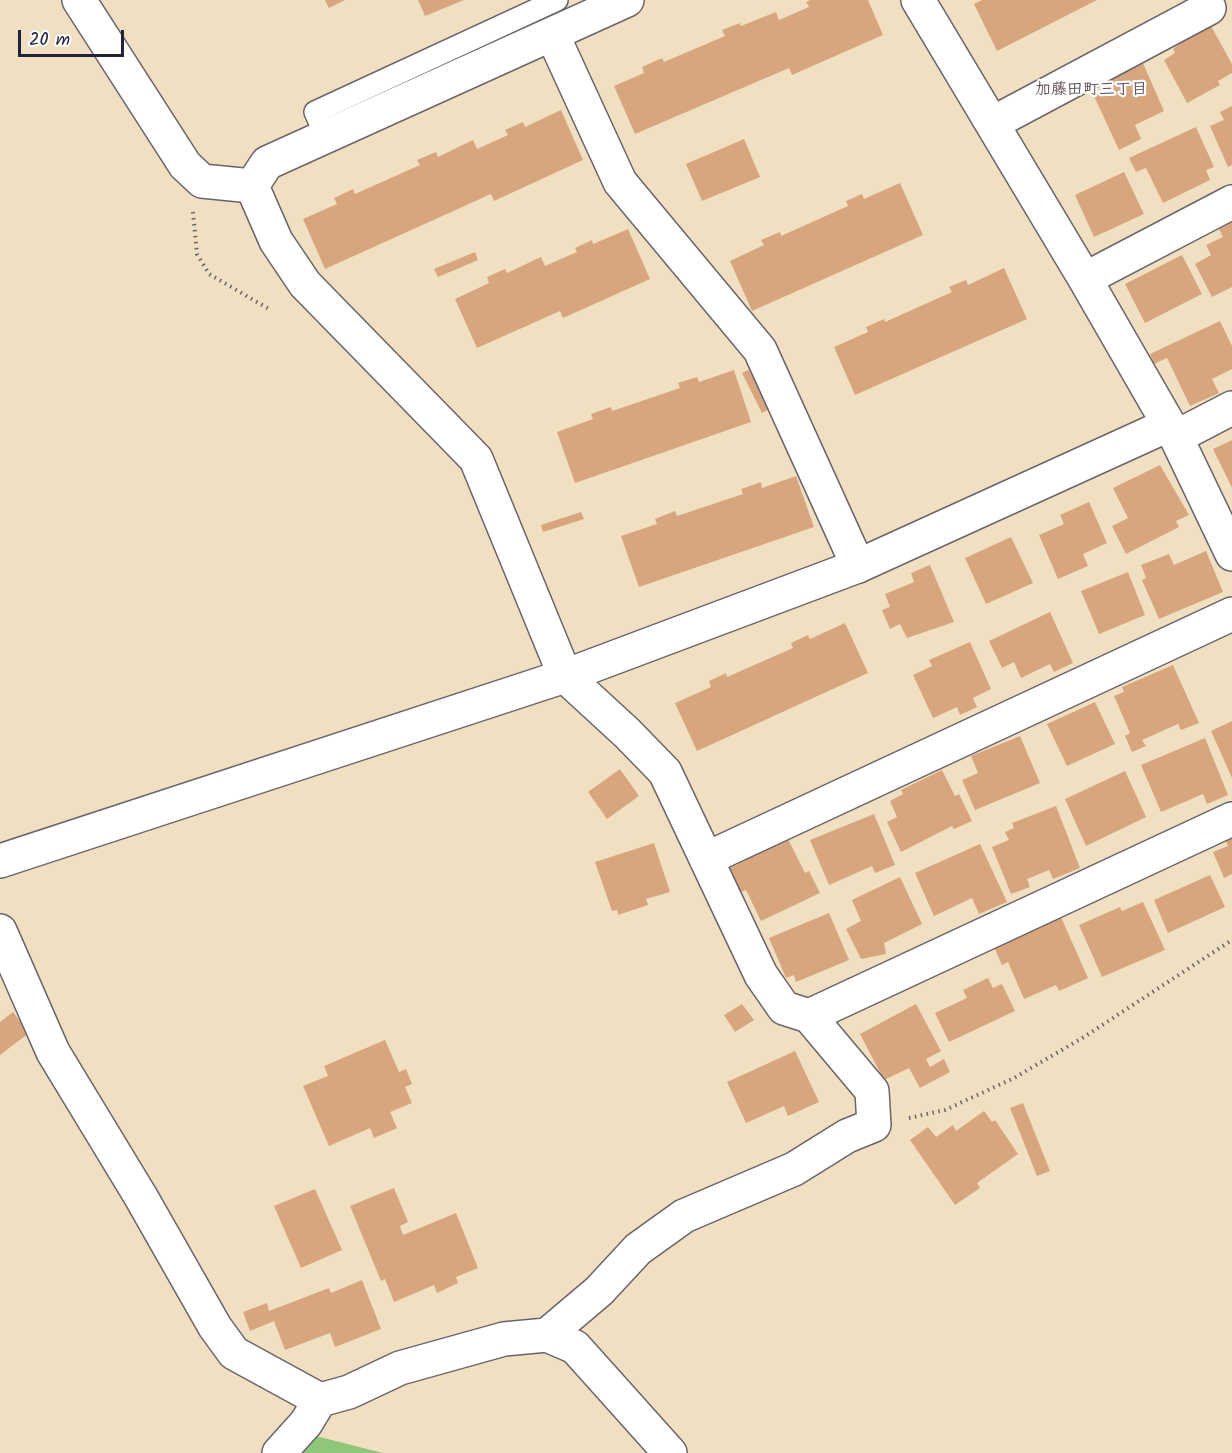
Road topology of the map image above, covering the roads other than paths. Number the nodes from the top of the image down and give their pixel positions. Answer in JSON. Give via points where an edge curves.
{"nodes":[{"id":1,"x":79,"y":0,"type":"edge"},
{"id":2,"x":557,"y":0,"type":"edge"},
{"id":3,"x":627,"y":0,"type":"edge"},
{"id":4,"x":918,"y":0,"type":"edge"},
{"id":5,"x":1213,"y":3,"type":"edge"},
{"id":6,"x":553,"y":36,"type":"junction"},
{"id":7,"x":993,"y":123,"type":"junction"},
{"id":8,"x":326,"y":137,"type":"junction"},
{"id":9,"x":252,"y":186,"type":"junction"},
{"id":10,"x":1232,"y":202,"type":"edge"},
{"id":11,"x":1085,"y":279,"type":"junction"},
{"id":12,"x":1232,"y":408,"type":"edge"},
{"id":13,"x":1172,"y":431,"type":"junction"},
{"id":14,"x":1232,"y":554,"type":"edge"},
{"id":15,"x":858,"y":566,"type":"junction"},
{"id":16,"x":1232,"y":614,"type":"edge"},
{"id":17,"x":565,"y":676,"type":"junction"},
{"id":18,"x":1232,"y":819,"type":"edge"},
{"id":19,"x":706,"y":860,"type":"junction"},
{"id":20,"x":0,"y":861,"type":"edge"},
{"id":21,"x":0,"y":931,"type":"edge"},
{"id":22,"x":809,"y":1016,"type":"junction"},
{"id":23,"x":548,"y":1335,"type":"junction"},
{"id":24,"x":321,"y":1400,"type":"junction"},
{"id":25,"x":279,"y":1453,"type":"edge"},
{"id":26,"x":670,"y":1453,"type":"edge"}],
"edges":[{"from":1,"to":9,"type":"street","via":[[191,171],[202,181]]},
{"from":2,"to":8,"type":"lane","via":[[315,112]]},
{"from":3,"to":6,"type":"street"},
{"from":4,"to":7,"type":"street"},
{"from":5,"to":7,"type":"street"},
{"from":6,"to":8,"type":"street"},
{"from":6,"to":15,"type":"street","via":[[620,182],[760,350]]},
{"from":7,"to":11,"type":"street"},
{"from":8,"to":9,"type":"street","via":[[267,163]]},
{"from":9,"to":17,"type":"street","via":[[276,241],[305,284],[476,459]]},
{"from":10,"to":11,"type":"street"},
{"from":11,"to":13,"type":"street"},
{"from":12,"to":13,"type":"street"},
{"from":13,"to":14,"type":"street"},
{"from":13,"to":15,"type":"street"},
{"from":15,"to":17,"type":"street"},
{"from":16,"to":19,"type":"street"},
{"from":17,"to":19,"type":"street","via":[[665,772]]},
{"from":17,"to":20,"type":"street"},
{"from":18,"to":22,"type":"street"},
{"from":19,"to":22,"type":"street","via":[[761,975],[784,1008]]},
{"from":21,"to":24,"type":"street","via":[[53,1052],[215,1327],[234,1353]]},
{"from":22,"to":23,"type":"street","via":[[872,1091],[874,1125],[847,1136],[794,1169],[684,1216],[638,1249],[599,1291]]},
{"from":23,"to":24,"type":"street","via":[[504,1339],[400,1368],[349,1392]]},
{"from":23,"to":26,"type":"street","via":[[574,1347]]},
{"from":24,"to":25,"type":"street"}]}
